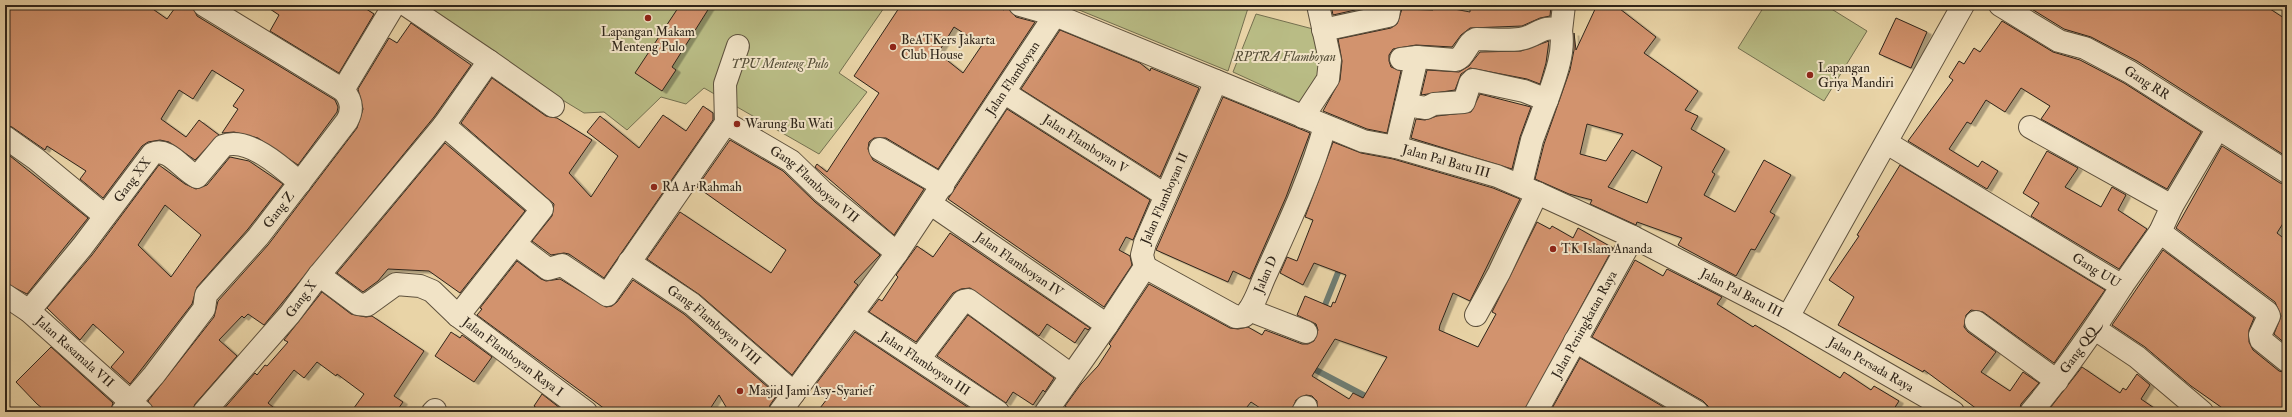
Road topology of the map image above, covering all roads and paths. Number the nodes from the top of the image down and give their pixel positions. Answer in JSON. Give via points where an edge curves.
{"nodes":[{"id":1,"x":204,"y":5,"type":"edge"},
{"id":2,"x":394,"y":5,"type":"edge"},
{"id":3,"x":406,"y":5,"type":"edge"},
{"id":4,"x":1020,"y":5,"type":"edge"},
{"id":5,"x":1318,"y":5,"type":"edge"},
{"id":6,"x":1390,"y":5,"type":"edge"},
{"id":7,"x":1564,"y":5,"type":"edge"},
{"id":8,"x":1963,"y":5,"type":"edge"},
{"id":9,"x":2000,"y":5,"type":"edge"},
{"id":10,"x":1055,"y":15,"type":"junction"},
{"id":11,"x":1323,"y":30,"type":"junction"},
{"id":12,"x":1561,"y":31,"type":"junction"},
{"id":13,"x":738,"y":46,"type":"dead end"},
{"id":14,"x":489,"y":61,"type":"junction"},
{"id":15,"x":1216,"y":81,"type":"junction"},
{"id":16,"x":343,"y":90,"type":"junction"},
{"id":17,"x":1005,"y":93,"type":"junction"},
{"id":18,"x":1547,"y":100,"type":"junction"},
{"id":19,"x":1406,"y":105,"type":"junction"},
{"id":20,"x":553,"y":106,"type":"dead end"},
{"id":21,"x":1303,"y":117,"type":"junction"},
{"id":22,"x":726,"y":123,"type":"junction"},
{"id":23,"x":444,"y":125,"type":"junction"},
{"id":24,"x":1325,"y":126,"type":"junction"},
{"id":25,"x":2030,"y":127,"type":"dead end"},
{"id":26,"x":2218,"y":128,"type":"junction"},
{"id":27,"x":5,"y":137,"type":"edge"},
{"id":28,"x":1887,"y":143,"type":"junction"},
{"id":29,"x":1390,"y":146,"type":"junction"},
{"id":30,"x":880,"y":149,"type":"dead end"},
{"id":31,"x":2287,"y":172,"type":"edge"},
{"id":32,"x":300,"y":183,"type":"junction"},
{"id":33,"x":943,"y":186,"type":"junction"},
{"id":34,"x":1529,"y":189,"type":"junction"},
{"id":35,"x":1165,"y":195,"type":"junction"},
{"id":36,"x":931,"y":204,"type":"junction"},
{"id":37,"x":2172,"y":206,"type":"junction"},
{"id":38,"x":105,"y":216,"type":"junction"},
{"id":39,"x":2160,"y":232,"type":"junction"},
{"id":40,"x":1633,"y":237,"type":"junction"},
{"id":41,"x":515,"y":244,"type":"junction"},
{"id":42,"x":897,"y":253,"type":"junction"},
{"id":43,"x":629,"y":262,"type":"junction"},
{"id":44,"x":1145,"y":267,"type":"junction"},
{"id":45,"x":319,"y":275,"type":"junction"},
{"id":46,"x":2122,"y":286,"type":"junction"},
{"id":47,"x":5,"y":295,"type":"edge"},
{"id":48,"x":1249,"y":310,"type":"junction"},
{"id":49,"x":29,"y":311,"type":"junction"},
{"id":50,"x":1476,"y":315,"type":"dead end"},
{"id":51,"x":458,"y":316,"type":"junction"},
{"id":52,"x":852,"y":316,"type":"junction"},
{"id":53,"x":1788,"y":317,"type":"junction"},
{"id":54,"x":1976,"y":322,"type":"dead end"},
{"id":55,"x":1107,"y":325,"type":"junction"},
{"id":56,"x":2095,"y":329,"type":"junction"},
{"id":57,"x":1306,"y":332,"type":"dead end"},
{"id":58,"x":1575,"y":341,"type":"junction"},
{"id":59,"x":919,"y":360,"type":"junction"},
{"id":60,"x":2287,"y":361,"type":"edge"},
{"id":61,"x":1071,"y":375,"type":"junction"},
{"id":62,"x":2058,"y":381,"type":"junction"},
{"id":63,"x":794,"y":394,"type":"junction"},
{"id":64,"x":131,"y":409,"type":"edge"},
{"id":65,"x":204,"y":412,"type":"edge"},
{"id":66,"x":586,"y":412,"type":"edge"},
{"id":67,"x":780,"y":412,"type":"edge"},
{"id":68,"x":998,"y":412,"type":"edge"},
{"id":69,"x":1046,"y":412,"type":"edge"},
{"id":70,"x":1536,"y":412,"type":"edge"},
{"id":71,"x":1697,"y":412,"type":"edge"},
{"id":72,"x":1953,"y":412,"type":"edge"},
{"id":73,"x":2031,"y":412,"type":"edge"},
{"id":74,"x":2202,"y":412,"type":"edge"}],
"edges":[{"from":1,"to":16,"type":"street"},
{"from":2,"to":16,"type":"street"},
{"from":3,"to":14,"type":"street"},
{"from":4,"to":10,"type":"street"},
{"from":5,"to":11,"type":"street"},
{"from":6,"to":11,"type":"street","via":[[1388,16]]},
{"from":7,"to":12,"type":"street"},
{"from":8,"to":28,"type":"street","name":"Jalan Pal Batu III"},
{"from":9,"to":26,"type":"street","name":"Gang RR","via":[[2059,41],[2084,48],[2130,72]]},
{"from":10,"to":15,"type":"street"},
{"from":10,"to":17,"type":"street","name":"Jalan Flamboyan"},
{"from":11,"to":21,"type":"street","via":[[1330,60],[1328,79]]},
{"from":12,"to":18,"type":"street","via":[[1555,75]]},
{"from":12,"to":19,"type":"street","via":[[1545,28],[1521,39],[1476,39],[1470,41],[1459,59],[1455,60],[1409,58]]},
{"from":13,"to":22,"type":"street","via":[[725,84]]},
{"from":14,"to":20,"type":"street"},
{"from":14,"to":23,"type":"street"},
{"from":15,"to":21,"type":"street"},
{"from":15,"to":35,"type":"street","name":"Jalan Flamboyan II"},
{"from":16,"to":32,"type":"street","name":"Gang Z","via":[[349,100],[350,115]]},
{"from":17,"to":33,"type":"street","name":"Jalan Flamboyan"},
{"from":17,"to":35,"type":"street","name":"Jalan Flamboyan V"},
{"from":18,"to":19,"type":"street","via":[[1524,91],[1473,80],[1464,102],[1434,104],[1426,108]]},
{"from":18,"to":34,"type":"street","via":[[1532,140]]},
{"from":19,"to":29,"type":"street"},
{"from":21,"to":24,"type":"street"},
{"from":22,"to":42,"type":"street","name":"Gang Flamboyan VII","via":[[791,161]]},
{"from":22,"to":43,"type":"street"},
{"from":23,"to":41,"type":"street","via":[[542,209]]},
{"from":23,"to":45,"type":"street"},
{"from":24,"to":29,"type":"street","name":"Jalan Pal Batu III","via":[[1363,141]]},
{"from":24,"to":48,"type":"street","name":"Jalan D","via":[[1284,233]]},
{"from":25,"to":37,"type":"street"},
{"from":26,"to":31,"type":"street","name":"Gang RR"},
{"from":26,"to":37,"type":"street","name":"Gang UU"},
{"from":27,"to":38,"type":"street","via":[[36,158]]},
{"from":28,"to":46,"type":"street","name":"Gang UU"},
{"from":28,"to":53,"type":"street","name":"Jalan Pal Batu III"},
{"from":29,"to":34,"type":"street","name":"Jalan Pal Batu III","via":[[1498,176]]},
{"from":30,"to":33,"type":"street"},
{"from":32,"to":38,"type":"street","name":"Gang XX","via":[[252,148],[227,144],[223,146],[197,177],[165,153],[158,151],[152,154]]},
{"from":32,"to":64,"type":"street","name":"Gang Z","via":[[258,237],[206,295],[204,309]]},
{"from":33,"to":36,"type":"street","name":"Jalan Flamboyan"},
{"from":34,"to":40,"type":"street","name":"Jalan Pal Batu III"},
{"from":34,"to":50,"type":"street","via":[[1499,273]]},
{"from":35,"to":44,"type":"street","name":"Jalan Flamboyan II","via":[[1145,243],[1142,255]]},
{"from":36,"to":42,"type":"street","name":"Jalan Flamboyan"},
{"from":36,"to":55,"type":"street","name":"Jalan Flamboyan IV"},
{"from":37,"to":39,"type":"street","name":"Gang UU"},
{"from":38,"to":49,"type":"street","name":"Gang XX"},
{"from":39,"to":46,"type":"street","name":"Gang UU"},
{"from":39,"to":60,"type":"street","via":[[2267,312],[2269,316],[2260,335],[2261,340]]},
{"from":40,"to":53,"type":"street","name":"Jalan Pal Batu III"},
{"from":40,"to":58,"type":"street","name":"Jalan Peningkatan Raya"},
{"from":41,"to":43,"type":"street","via":[[548,269],[562,265],[607,295]]},
{"from":41,"to":51,"type":"street"},
{"from":42,"to":52,"type":"street","name":"Jalan Flamboyan"},
{"from":43,"to":63,"type":"street","name":"Gang Flamboyan VIII","via":[[692,304]]},
{"from":44,"to":48,"type":"street","via":[[1236,317],[1244,316]]},
{"from":44,"to":55,"type":"street"},
{"from":45,"to":51,"type":"street","name":"Gang X","via":[[358,304],[367,304],[396,284],[420,286],[432,291]]},
{"from":45,"to":65,"type":"street","name":"Gang X","via":[[290,314]]},
{"from":46,"to":56,"type":"street","name":"Gang QQ"},
{"from":47,"to":49,"type":"street","name":"Jalan Rasamala VII"},
{"from":48,"to":57,"type":"street"},
{"from":49,"to":64,"type":"street","name":"Jalan Rasamala VII"},
{"from":51,"to":66,"type":"street","name":"Jalan Flamboyan Raya I"},
{"from":52,"to":59,"type":"street","name":"Jalan Flamboyan III"},
{"from":52,"to":63,"type":"street","name":"Jalan Flamboyan"},
{"from":53,"to":72,"type":"street","name":"Jalan Persada Raya"},
{"from":54,"to":62,"type":"street"},
{"from":55,"to":61,"type":"street"},
{"from":56,"to":62,"type":"street","name":"Gang QQ"},
{"from":56,"to":74,"type":"street","via":[[2137,357]]},
{"from":58,"to":70,"type":"street","name":"Jalan Peningkatan Raya"},
{"from":58,"to":71,"type":"street"},
{"from":59,"to":61,"type":"street","via":[[963,301],[968,300]]},
{"from":59,"to":68,"type":"street","name":"Jalan Flamboyan III"},
{"from":61,"to":69,"type":"street"},
{"from":62,"to":73,"type":"street","name":"Gang QQ"},
{"from":63,"to":67,"type":"street","name":"Jalan Flamboyan"}]}
